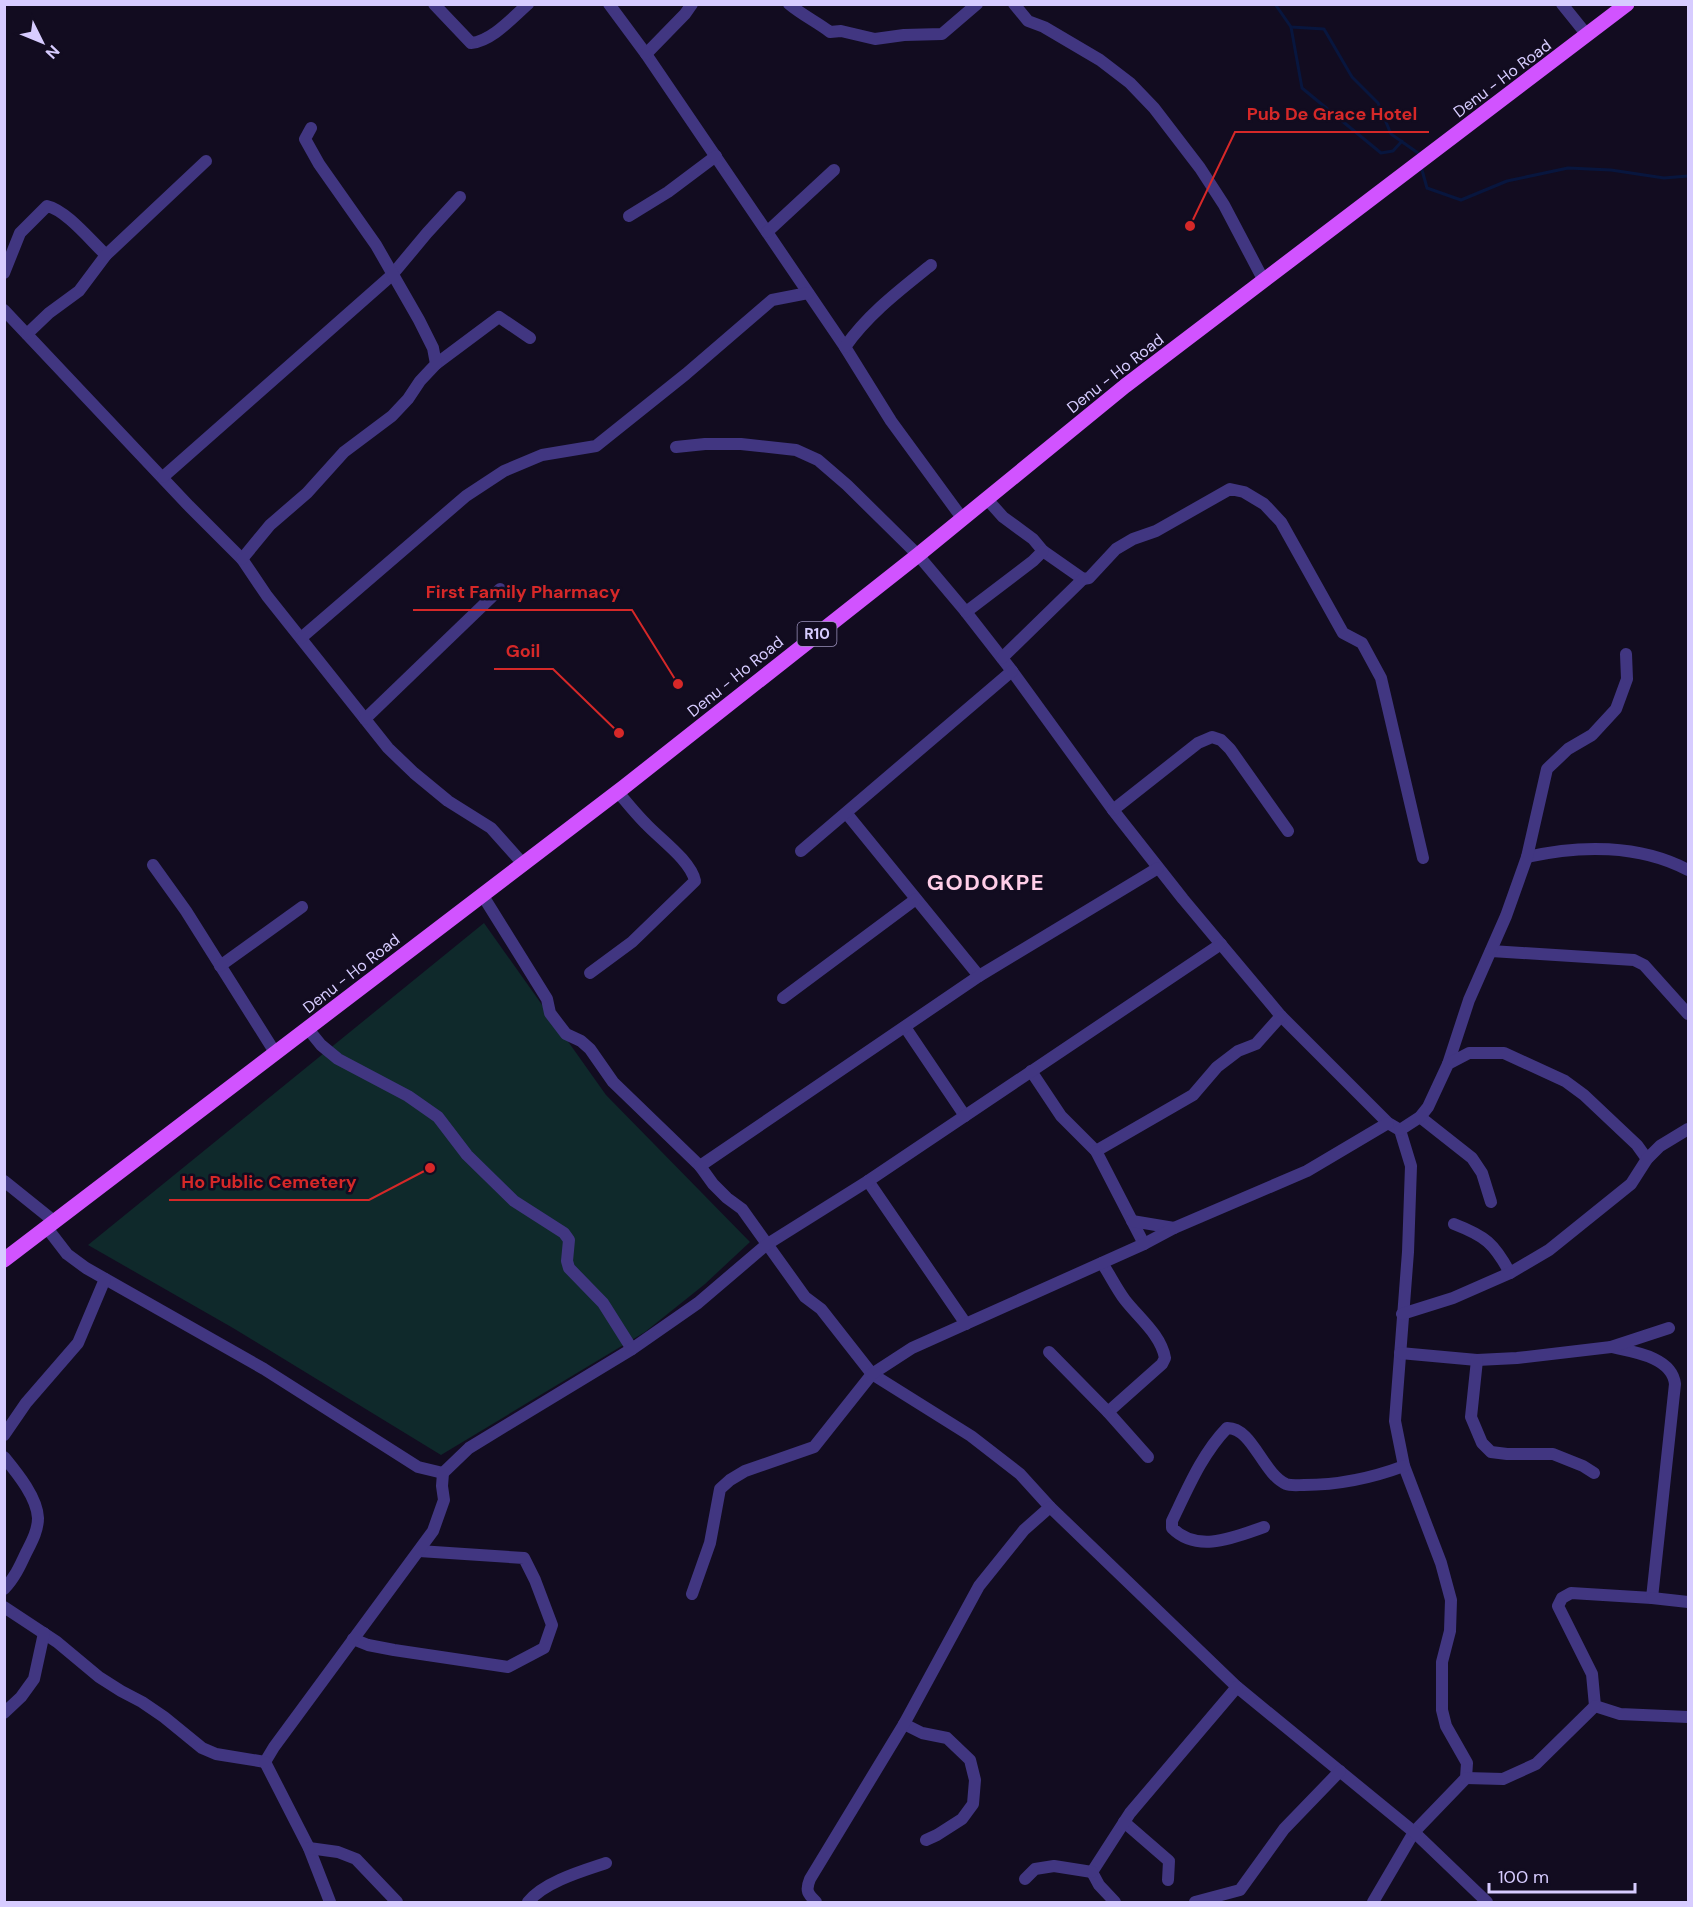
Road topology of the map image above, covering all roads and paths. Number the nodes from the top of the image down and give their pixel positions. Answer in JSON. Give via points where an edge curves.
{"nodes":[{"id":1,"x":434,"y":4,"type":"edge"},
{"id":2,"x":528,"y":4,"type":"edge"},
{"id":3,"x":609,"y":4,"type":"edge"},
{"id":4,"x":692,"y":4,"type":"edge"},
{"id":5,"x":789,"y":4,"type":"edge"},
{"id":6,"x":977,"y":4,"type":"edge"},
{"id":7,"x":1014,"y":4,"type":"edge"},
{"id":8,"x":1562,"y":4,"type":"edge"},
{"id":9,"x":1627,"y":4,"type":"edge"},
{"id":10,"x":1587,"y":35,"type":"junction"},
{"id":11,"x":646,"y":54,"type":"junction"},
{"id":12,"x":311,"y":128,"type":"dead end"},
{"id":13,"x":716,"y":156,"type":"junction"},
{"id":14,"x":206,"y":161,"type":"dead end"},
{"id":15,"x":834,"y":170,"type":"dead end"},
{"id":16,"x":460,"y":197,"type":"dead end"},
{"id":17,"x":629,"y":216,"type":"dead end"},
{"id":18,"x":767,"y":232,"type":"junction"},
{"id":19,"x":106,"y":255,"type":"junction"},
{"id":20,"x":931,"y":265,"type":"dead end"},
{"id":21,"x":4,"y":273,"type":"edge"},
{"id":22,"x":392,"y":275,"type":"junction"},
{"id":23,"x":1264,"y":281,"type":"junction"},
{"id":24,"x":808,"y":293,"type":"junction"},
{"id":25,"x":4,"y":310,"type":"edge"},
{"id":26,"x":27,"y":334,"type":"junction"},
{"id":27,"x":530,"y":338,"type":"dead end"},
{"id":28,"x":846,"y":347,"type":"junction"},
{"id":29,"x":436,"y":364,"type":"junction"},
{"id":30,"x":676,"y":447,"type":"dead end"},
{"id":31,"x":163,"y":477,"type":"junction"},
{"id":32,"x":986,"y":498,"type":"junction"},
{"id":33,"x":962,"y":518,"type":"junction"},
{"id":34,"x":1043,"y":551,"type":"junction"},
{"id":35,"x":918,"y":555,"type":"junction"},
{"id":36,"x":242,"y":559,"type":"junction"},
{"id":37,"x":1083,"y":579,"type":"junction"},
{"id":38,"x":500,"y":590,"type":"dead end"},
{"id":39,"x":966,"y":612,"type":"junction"},
{"id":40,"x":301,"y":638,"type":"junction"},
{"id":41,"x":1626,"y":654,"type":"dead end"},
{"id":42,"x":1002,"y":658,"type":"junction"},
{"id":43,"x":1012,"y":671,"type":"junction"},
{"id":44,"x":365,"y":719,"type":"junction"},
{"id":45,"x":618,"y":792,"type":"junction"},
{"id":46,"x":1113,"y":810,"type":"junction"},
{"id":47,"x":847,"y":814,"type":"junction"},
{"id":48,"x":1288,"y":831,"type":"dead end"},
{"id":49,"x":801,"y":851,"type":"dead end"},
{"id":50,"x":1527,"y":857,"type":"junction"},
{"id":51,"x":1423,"y":858,"type":"dead end"},
{"id":52,"x":153,"y":865,"type":"dead end"},
{"id":53,"x":524,"y":865,"type":"junction"},
{"id":54,"x":1158,"y":868,"type":"junction"},
{"id":55,"x":1689,"y":870,"type":"edge"},
{"id":56,"x":483,"y":896,"type":"junction"},
{"id":57,"x":916,"y":899,"type":"junction"},
{"id":58,"x":302,"y":907,"type":"dead end"},
{"id":59,"x":1221,"y":944,"type":"junction"},
{"id":60,"x":1491,"y":951,"type":"junction"},
{"id":61,"x":220,"y":966,"type":"junction"},
{"id":62,"x":590,"y":973,"type":"dead end"},
{"id":63,"x":979,"y":976,"type":"junction"},
{"id":64,"x":783,"y":998,"type":"dead end"},
{"id":65,"x":1689,"y":1014,"type":"edge"},
{"id":66,"x":1281,"y":1016,"type":"junction"},
{"id":67,"x":905,"y":1027,"type":"junction"},
{"id":68,"x":308,"y":1029,"type":"junction"},
{"id":69,"x":276,"y":1054,"type":"junction"},
{"id":70,"x":1448,"y":1064,"type":"junction"},
{"id":71,"x":1031,"y":1071,"type":"junction"},
{"id":72,"x":965,"y":1116,"type":"junction"},
{"id":73,"x":1420,"y":1117,"type":"junction"},
{"id":74,"x":1388,"y":1124,"type":"junction"},
{"id":75,"x":1400,"y":1130,"type":"junction"},
{"id":76,"x":1688,"y":1131,"type":"edge"},
{"id":77,"x":1096,"y":1151,"type":"junction"},
{"id":78,"x":1647,"y":1159,"type":"junction"},
{"id":79,"x":700,"y":1166,"type":"junction"},
{"id":80,"x":4,"y":1181,"type":"edge"},
{"id":81,"x":868,"y":1181,"type":"junction"},
{"id":82,"x":1491,"y":1202,"type":"dead end"},
{"id":83,"x":1132,"y":1221,"type":"junction"},
{"id":84,"x":1454,"y":1224,"type":"dead end"},
{"id":85,"x":51,"y":1225,"type":"junction"},
{"id":86,"x":1174,"y":1228,"type":"junction"},
{"id":87,"x":1144,"y":1244,"type":"junction"},
{"id":88,"x":766,"y":1245,"type":"junction"},
{"id":89,"x":4,"y":1260,"type":"edge"},
{"id":90,"x":1102,"y":1263,"type":"junction"},
{"id":91,"x":1510,"y":1273,"type":"junction"},
{"id":92,"x":105,"y":1279,"type":"junction"},
{"id":93,"x":1402,"y":1314,"type":"junction"},
{"id":94,"x":966,"y":1324,"type":"junction"},
{"id":95,"x":1669,"y":1328,"type":"dead end"},
{"id":96,"x":1611,"y":1347,"type":"junction"},
{"id":97,"x":632,"y":1349,"type":"junction"},
{"id":98,"x":1049,"y":1352,"type":"dead end"},
{"id":99,"x":1400,"y":1353,"type":"junction"},
{"id":100,"x":1477,"y":1360,"type":"junction"},
{"id":101,"x":872,"y":1374,"type":"junction"},
{"id":102,"x":1108,"y":1412,"type":"junction"},
{"id":103,"x":4,"y":1435,"type":"edge"},
{"id":104,"x":4,"y":1457,"type":"edge"},
{"id":105,"x":1148,"y":1457,"type":"dead end"},
{"id":106,"x":1404,"y":1466,"type":"junction"},
{"id":107,"x":443,"y":1473,"type":"junction"},
{"id":108,"x":1594,"y":1473,"type":"dead end"},
{"id":109,"x":1050,"y":1507,"type":"junction"},
{"id":110,"x":1264,"y":1527,"type":"dead end"},
{"id":111,"x":419,"y":1551,"type":"junction"},
{"id":112,"x":4,"y":1589,"type":"edge"},
{"id":113,"x":692,"y":1594,"type":"dead end"},
{"id":114,"x":1652,"y":1598,"type":"junction"},
{"id":115,"x":1689,"y":1602,"type":"edge"},
{"id":116,"x":4,"y":1607,"type":"edge"},
{"id":117,"x":44,"y":1633,"type":"junction"},
{"id":118,"x":352,"y":1639,"type":"junction"},
{"id":119,"x":1237,"y":1687,"type":"junction"},
{"id":120,"x":1595,"y":1706,"type":"junction"},
{"id":121,"x":4,"y":1713,"type":"edge"},
{"id":122,"x":1689,"y":1716,"type":"edge"},
{"id":123,"x":904,"y":1724,"type":"junction"},
{"id":124,"x":265,"y":1762,"type":"junction"},
{"id":125,"x":1340,"y":1771,"type":"junction"},
{"id":126,"x":1466,"y":1778,"type":"junction"},
{"id":127,"x":1124,"y":1822,"type":"junction"},
{"id":128,"x":1414,"y":1832,"type":"junction"},
{"id":129,"x":926,"y":1840,"type":"dead end"},
{"id":130,"x":309,"y":1848,"type":"junction"},
{"id":131,"x":606,"y":1863,"type":"dead end"},
{"id":132,"x":1092,"y":1872,"type":"junction"},
{"id":133,"x":1025,"y":1879,"type":"dead end"},
{"id":134,"x":1168,"y":1880,"type":"dead end"},
{"id":135,"x":330,"y":1902,"type":"edge"},
{"id":136,"x":397,"y":1902,"type":"edge"},
{"id":137,"x":528,"y":1902,"type":"edge"},
{"id":138,"x":816,"y":1902,"type":"edge"},
{"id":139,"x":1115,"y":1902,"type":"edge"},
{"id":140,"x":1195,"y":1902,"type":"edge"},
{"id":141,"x":1373,"y":1902,"type":"edge"},
{"id":142,"x":1487,"y":1902,"type":"edge"}],
"edges":[{"from":1,"to":2,"type":"street","via":[[471,43],[490,35]]},
{"from":3,"to":11,"type":"street"},
{"from":4,"to":11,"type":"street"},
{"from":5,"to":6,"type":"street","via":[[830,32],[875,39],[942,34]]},
{"from":7,"to":23,"type":"street","via":[[1028,21],[1100,60],[1154,108],[1224,205]]},
{"from":8,"to":10,"type":"street"},
{"from":9,"to":10,"type":"main road","name":"Denu - Ho Road","number":"R10"},
{"from":10,"to":23,"type":"main road","name":"Denu - Ho Road","number":"R10"},
{"from":11,"to":13,"type":"street"},
{"from":12,"to":22,"type":"street","via":[[306,139],[319,164],[376,245]]},
{"from":13,"to":17,"type":"street"},
{"from":13,"to":18,"type":"street"},
{"from":14,"to":19,"type":"street"},
{"from":15,"to":18,"type":"street"},
{"from":16,"to":22,"type":"street"},
{"from":18,"to":24,"type":"street"},
{"from":19,"to":21,"type":"street","via":[[63,215],[47,206],[20,232]]},
{"from":19,"to":26,"type":"street","via":[[79,291]]},
{"from":20,"to":28,"type":"street","via":[[882,305]]},
{"from":22,"to":29,"type":"street","via":[[429,339]]},
{"from":22,"to":31,"type":"street"},
{"from":23,"to":32,"type":"main road","name":"Denu - Ho Road","number":"R10"},
{"from":24,"to":28,"type":"street"},
{"from":24,"to":40,"type":"street","via":[[772,300],[596,446],[542,455],[485,483]]},
{"from":25,"to":26,"type":"street"},
{"from":26,"to":31,"type":"street"},
{"from":27,"to":29,"type":"street","via":[[499,316]]},
{"from":28,"to":33,"type":"street","via":[[891,421]]},
{"from":29,"to":36,"type":"street","via":[[392,416],[344,452],[307,493],[270,525]]},
{"from":30,"to":35,"type":"street","via":[[741,444],[809,455],[847,485]]},
{"from":31,"to":36,"type":"street"},
{"from":32,"to":33,"type":"main road","name":"Denu - Ho Road","number":"R10"},
{"from":32,"to":34,"type":"street"},
{"from":33,"to":35,"type":"main road","name":"Denu - Ho Road","number":"R10"},
{"from":34,"to":37,"type":"street"},
{"from":34,"to":39,"type":"street"},
{"from":35,"to":39,"type":"street"},
{"from":35,"to":45,"type":"main road","name":"Denu - Ho Road","number":"R10"},
{"from":36,"to":40,"type":"street"},
{"from":37,"to":42,"type":"street"},
{"from":37,"to":51,"type":"street","via":[[1089,578],[1116,549],[1230,489],[1264,504],[1281,522],[1343,633],[1362,643],[1381,678]]},
{"from":38,"to":44,"type":"street"},
{"from":39,"to":42,"type":"street"},
{"from":40,"to":44,"type":"street"},
{"from":41,"to":50,"type":"street","via":[[1627,679],[1616,709],[1592,735],[1568,749],[1547,769]]},
{"from":42,"to":43,"type":"street"},
{"from":43,"to":46,"type":"street"},
{"from":43,"to":47,"type":"street"},
{"from":44,"to":53,"type":"street","via":[[414,773],[448,801],[491,828]]},
{"from":45,"to":53,"type":"main road","name":"Denu - Ho Road","number":"R10"},
{"from":45,"to":62,"type":"street","via":[[672,848],[695,881],[632,942]]},
{"from":46,"to":48,"type":"street","via":[[1198,743],[1212,737],[1230,749]]},
{"from":46,"to":54,"type":"street"},
{"from":47,"to":49,"type":"street"},
{"from":47,"to":57,"type":"street"},
{"from":50,"to":55,"type":"street","via":[[1570,848],[1599,848],[1673,862]]},
{"from":50,"to":60,"type":"street"},
{"from":52,"to":61,"type":"street"},
{"from":53,"to":56,"type":"main road","name":"Denu - Ho Road","number":"R10"},
{"from":54,"to":59,"type":"street"},
{"from":54,"to":63,"type":"street"},
{"from":56,"to":68,"type":"main road","name":"Denu - Ho Road","number":"R10"},
{"from":56,"to":79,"type":"street","via":[[566,1034],[590,1049],[613,1082]]},
{"from":57,"to":63,"type":"street"},
{"from":57,"to":64,"type":"street"},
{"from":58,"to":61,"type":"street"},
{"from":59,"to":66,"type":"street"},
{"from":59,"to":71,"type":"street"},
{"from":60,"to":65,"type":"street","via":[[1634,960],[1644,965]]},
{"from":60,"to":70,"type":"street","via":[[1469,1000]]},
{"from":61,"to":69,"type":"street"},
{"from":63,"to":67,"type":"street"},
{"from":66,"to":74,"type":"street"},
{"from":66,"to":77,"type":"street","via":[[1256,1044],[1216,1067],[1193,1095]]},
{"from":67,"to":72,"type":"street"},
{"from":67,"to":79,"type":"street"},
{"from":68,"to":69,"type":"main road","name":"Denu - Ho Road","number":"R10"},
{"from":68,"to":97,"type":"street","via":[[338,1059],[408,1096],[438,1117],[467,1155],[514,1201],[564,1233],[569,1240],[569,1268],[603,1303]]},
{"from":69,"to":85,"type":"main road","name":"Denu - Ho Road","number":"R10"},
{"from":70,"to":73,"type":"street"},
{"from":70,"to":78,"type":"street","via":[[1469,1053],[1504,1053],[1556,1076],[1584,1095]]},
{"from":71,"to":72,"type":"street"},
{"from":71,"to":77,"type":"street","via":[[1060,1116]]},
{"from":72,"to":81,"type":"street"},
{"from":73,"to":75,"type":"street"},
{"from":73,"to":82,"type":"street","via":[[1472,1158],[1482,1173]]},
{"from":74,"to":75,"type":"street"},
{"from":74,"to":86,"type":"street","via":[[1307,1171]]},
{"from":75,"to":93,"type":"street","via":[[1412,1166]]},
{"from":76,"to":78,"type":"street","via":[[1660,1146]]},
{"from":77,"to":83,"type":"street"},
{"from":78,"to":91,"type":"street","via":[[1631,1184],[1549,1250]]},
{"from":79,"to":88,"type":"street","via":[[713,1184],[742,1209]]},
{"from":80,"to":85,"type":"street"},
{"from":81,"to":88,"type":"street"},
{"from":81,"to":94,"type":"street"},
{"from":83,"to":86,"type":"street"},
{"from":83,"to":87,"type":"street"},
{"from":84,"to":91,"type":"street","via":[[1479,1234],[1493,1246]]},
{"from":85,"to":89,"type":"main road","name":"Denu - Ho Road","number":"R10"},
{"from":85,"to":92,"type":"street","via":[[67,1254]]},
{"from":86,"to":87,"type":"street"},
{"from":87,"to":90,"type":"street"},
{"from":88,"to":97,"type":"street","via":[[698,1303]]},
{"from":88,"to":101,"type":"street"},
{"from":90,"to":94,"type":"street"},
{"from":90,"to":102,"type":"street","via":[[1151,1330],[1164,1350],[1165,1359]]},
{"from":91,"to":93,"type":"street","via":[[1453,1298]]},
{"from":92,"to":103,"type":"street","via":[[78,1343]]},
{"from":92,"to":107,"type":"street","via":[[264,1368],[418,1467]]},
{"from":93,"to":99,"type":"street"},
{"from":94,"to":101,"type":"street","via":[[912,1348]]},
{"from":95,"to":96,"type":"street"},
{"from":96,"to":100,"type":"street"},
{"from":96,"to":114,"type":"street","via":[[1666,1364],[1674,1376]]},
{"from":97,"to":107,"type":"street","via":[[469,1448]]},
{"from":98,"to":102,"type":"street"},
{"from":99,"to":100,"type":"street"},
{"from":99,"to":106,"type":"street","via":[[1395,1420]]},
{"from":100,"to":108,"type":"street","via":[[1471,1417],[1482,1443],[1491,1452],[1553,1454]]},
{"from":101,"to":109,"type":"street","via":[[971,1436],[1020,1474]]},
{"from":101,"to":113,"type":"street","via":[[814,1447],[745,1471],[720,1490],[710,1543]]},
{"from":102,"to":105,"type":"street"},
{"from":104,"to":112,"type":"street","via":[[32,1498],[38,1519],[19,1569]]},
{"from":106,"to":110,"type":"street","via":[[1329,1485],[1287,1485],[1274,1476],[1240,1431],[1227,1428],[1199,1465],[1172,1521],[1173,1528],[1193,1542],[1225,1540]]},
{"from":106,"to":126,"type":"street","via":[[1451,1600],[1450,1631],[1442,1662],[1442,1710],[1446,1726],[1467,1763]]},
{"from":107,"to":111,"type":"street","via":[[444,1500],[433,1531]]},
{"from":109,"to":119,"type":"street"},
{"from":109,"to":123,"type":"street","via":[[1024,1530],[979,1586]]},
{"from":111,"to":118,"type":"street"},
{"from":111,"to":118,"type":"street","via":[[524,1558],[552,1625],[544,1648],[508,1667],[394,1650]]},
{"from":114,"to":115,"type":"street"},
{"from":114,"to":120,"type":"street","via":[[1571,1593],[1562,1598],[1558,1606],[1592,1674]]},
{"from":116,"to":117,"type":"street"},
{"from":117,"to":121,"type":"street","via":[[34,1679]]},
{"from":117,"to":124,"type":"street","via":[[99,1677],[142,1702],[202,1748]]},
{"from":118,"to":124,"type":"street"},
{"from":119,"to":125,"type":"street"},
{"from":119,"to":127,"type":"street"},
{"from":120,"to":122,"type":"street","via":[[1620,1714]]},
{"from":120,"to":126,"type":"street","via":[[1536,1764],[1503,1779]]},
{"from":123,"to":129,"type":"street","via":[[947,1738],[970,1760],[975,1780],[973,1804],[962,1819]]},
{"from":123,"to":138,"type":"street","via":[[806,1887]]},
{"from":124,"to":130,"type":"street"},
{"from":125,"to":128,"type":"street"},
{"from":125,"to":140,"type":"street","via":[[1284,1829],[1240,1890]]},
{"from":126,"to":128,"type":"street"},
{"from":127,"to":132,"type":"street"},
{"from":127,"to":134,"type":"street","via":[[1169,1861]]},
{"from":128,"to":141,"type":"street"},
{"from":128,"to":142,"type":"street"},
{"from":130,"to":135,"type":"street"},
{"from":130,"to":136,"type":"street","via":[[356,1859]]},
{"from":131,"to":137,"type":"street","via":[[567,1877]]},
{"from":132,"to":133,"type":"street","via":[[1054,1866],[1035,1869]]},
{"from":132,"to":139,"type":"street"}]}
